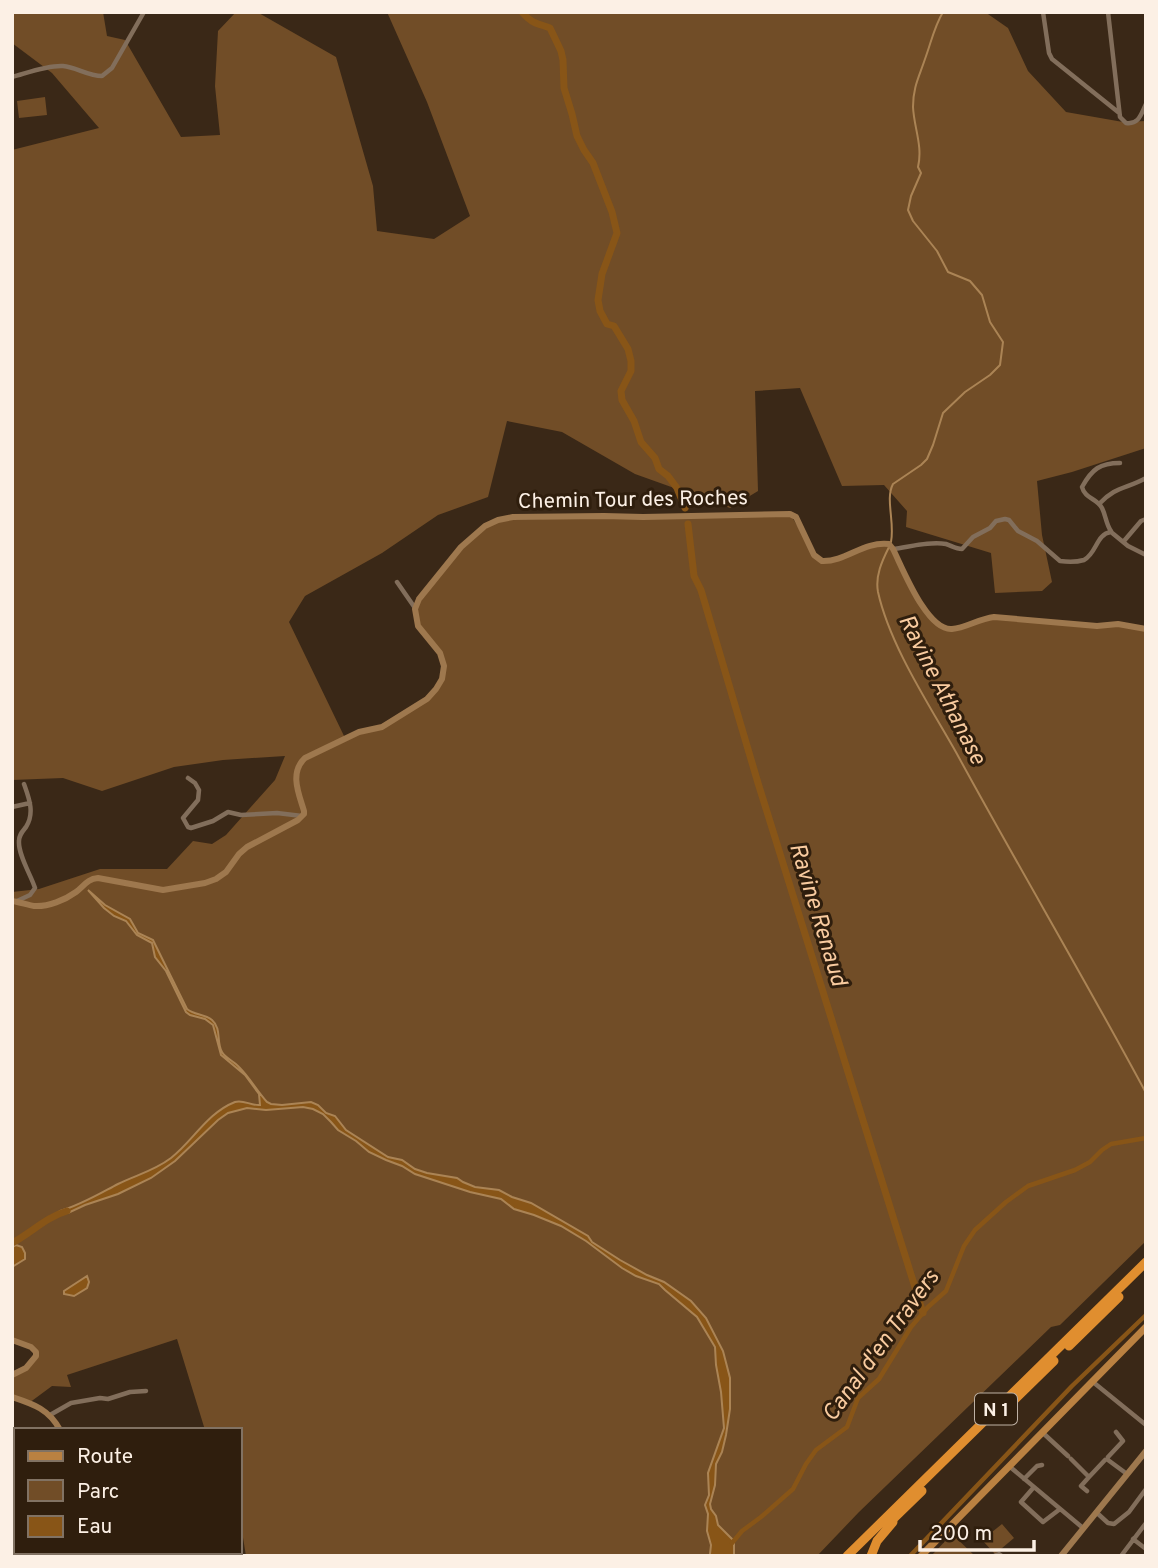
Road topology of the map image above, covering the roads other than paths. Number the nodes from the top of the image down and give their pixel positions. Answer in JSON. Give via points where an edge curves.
{"nodes":[{"id":1,"x":144,"y":12,"type":"edge"},
{"id":2,"x":1043,"y":12,"type":"edge"},
{"id":3,"x":1108,"y":12,"type":"edge"},
{"id":4,"x":12,"y":78,"type":"edge"},
{"id":5,"x":1146,"y":104,"type":"edge"},
{"id":6,"x":1119,"y":112,"type":"junction"},
{"id":7,"x":1120,"y":463,"type":"dead end"},
{"id":8,"x":1146,"y":478,"type":"edge"},
{"id":9,"x":1099,"y":504,"type":"junction"},
{"id":10,"x":1146,"y":519,"type":"edge"},
{"id":11,"x":1111,"y":532,"type":"junction"},
{"id":12,"x":1124,"y":541,"type":"junction"},
{"id":13,"x":893,"y":549,"type":"junction"},
{"id":14,"x":1146,"y":555,"type":"edge"},
{"id":15,"x":397,"y":582,"type":"dead end"},
{"id":16,"x":415,"y":609,"type":"junction"},
{"id":17,"x":1146,"y":629,"type":"edge"},
{"id":18,"x":188,"y":778,"type":"dead end"},
{"id":19,"x":24,"y":784,"type":"dead end"},
{"id":20,"x":30,"y":804,"type":"junction"},
{"id":21,"x":12,"y":807,"type":"edge"},
{"id":22,"x":302,"y":816,"type":"junction"},
{"id":23,"x":14,"y":901,"type":"edge"},
{"id":24,"x":1146,"y":1262,"type":"edge"},
{"id":25,"x":1146,"y":1270,"type":"edge"},
{"id":26,"x":1146,"y":1327,"type":"edge"},
{"id":27,"x":12,"y":1340,"type":"edge"},
{"id":28,"x":12,"y":1375,"type":"edge"},
{"id":29,"x":1093,"y":1381,"type":"junction"},
{"id":30,"x":146,"y":1391,"type":"dead end"},
{"id":31,"x":12,"y":1397,"type":"edge"},
{"id":32,"x":62,"y":1408,"type":"junction"},
{"id":33,"x":50,"y":1415,"type":"junction"},
{"id":34,"x":55,"y":1421,"type":"junction"},
{"id":35,"x":1146,"y":1424,"type":"edge"},
{"id":36,"x":59,"y":1428,"type":"edge"},
{"id":37,"x":1042,"y":1432,"type":"junction"},
{"id":38,"x":1116,"y":1432,"type":"dead end"},
{"id":39,"x":1144,"y":1455,"type":"edge"},
{"id":40,"x":1107,"y":1459,"type":"junction"},
{"id":41,"x":1042,"y":1465,"type":"dead end"},
{"id":42,"x":1009,"y":1466,"type":"junction"},
{"id":43,"x":1127,"y":1474,"type":"junction"},
{"id":44,"x":1089,"y":1477,"type":"junction"},
{"id":45,"x":1024,"y":1479,"type":"junction"},
{"id":46,"x":1034,"y":1487,"type":"junction"},
{"id":47,"x":1146,"y":1489,"type":"edge"},
{"id":48,"x":1087,"y":1491,"type":"dead end"},
{"id":49,"x":1060,"y":1509,"type":"junction"},
{"id":50,"x":902,"y":1511,"type":"junction"},
{"id":51,"x":1096,"y":1512,"type":"junction"},
{"id":52,"x":1146,"y":1523,"type":"edge"},
{"id":53,"x":1083,"y":1528,"type":"junction"},
{"id":54,"x":1133,"y":1539,"type":"junction"},
{"id":55,"x":1146,"y":1549,"type":"edge"},
{"id":56,"x":847,"y":1556,"type":"edge"},
{"id":57,"x":855,"y":1556,"type":"edge"},
{"id":58,"x":871,"y":1556,"type":"edge"},
{"id":59,"x":921,"y":1556,"type":"edge"},
{"id":60,"x":994,"y":1556,"type":"edge"},
{"id":61,"x":1002,"y":1556,"type":"edge"},
{"id":62,"x":1061,"y":1556,"type":"edge"},
{"id":63,"x":1121,"y":1556,"type":"edge"}],
"edges":[{"from":1,"to":4,"type":"street","via":[[102,76],[64,66]]},
{"from":2,"to":6,"type":"street","via":[[1052,59]]},
{"from":3,"to":6,"type":"street"},
{"from":5,"to":6,"type":"street","via":[[1135,123],[1126,123]]},
{"from":7,"to":9,"type":"street","via":[[1096,468],[1083,484],[1083,492]]},
{"from":8,"to":9,"type":"street","via":[[1113,490]]},
{"from":9,"to":11,"type":"street"},
{"from":10,"to":12,"type":"street"},
{"from":11,"to":12,"type":"street"},
{"from":11,"to":13,"type":"street","via":[[1080,561],[1057,560],[1004,519],[959,550],[946,544]]},
{"from":12,"to":14,"type":"street"},
{"from":13,"to":16,"type":"street","name":"Chemin Tour des Roches","via":[[878,543],[821,561],[790,514],[513,517],[485,526],[461,547]]},
{"from":13,"to":17,"type":"street","via":[[925,612],[946,629],[994,617]]},
{"from":15,"to":16,"type":"street"},
{"from":16,"to":22,"type":"street","via":[[418,626],[440,653],[442,679],[427,699],[382,727],[359,732],[301,761],[295,783]]},
{"from":18,"to":22,"type":"street","via":[[199,790],[198,800],[183,818],[188,827],[228,812]]},
{"from":19,"to":20,"type":"street"},
{"from":20,"to":21,"type":"street"},
{"from":20,"to":23,"type":"street","via":[[31,817],[18,845],[35,888]]},
{"from":22,"to":23,"type":"street","via":[[247,847],[216,879],[163,890],[92,878],[57,901],[38,906]]},
{"from":24,"to":56,"type":"highway","number":"N 1"},
{"from":25,"to":50,"type":"highway","number":"N 1"},
{"from":26,"to":29,"type":"main road"},
{"from":27,"to":28,"type":"street","via":[[31,1347],[36,1356]]},
{"from":29,"to":35,"type":"street"},
{"from":29,"to":37,"type":"main road"},
{"from":30,"to":32,"type":"street"},
{"from":31,"to":33,"type":"street"},
{"from":32,"to":33,"type":"street"},
{"from":32,"to":34,"type":"street"},
{"from":33,"to":34,"type":"street"},
{"from":34,"to":36,"type":"street"},
{"from":37,"to":42,"type":"main road"},
{"from":37,"to":44,"type":"street"},
{"from":38,"to":40,"type":"street","via":[[1123,1441]]},
{"from":39,"to":43,"type":"street"},
{"from":40,"to":43,"type":"street"},
{"from":40,"to":44,"type":"street"},
{"from":41,"to":45,"type":"street"},
{"from":42,"to":45,"type":"street"},
{"from":42,"to":59,"type":"main road"},
{"from":43,"to":51,"type":"street"},
{"from":44,"to":48,"type":"street","via":[[1081,1486]]},
{"from":45,"to":46,"type":"street"},
{"from":46,"to":49,"type":"street"},
{"from":46,"to":49,"type":"street","via":[[1021,1502],[1043,1522]]},
{"from":47,"to":51,"type":"street","via":[[1114,1524]]},
{"from":49,"to":53,"type":"street"},
{"from":50,"to":57,"type":"highway","number":"N 1"},
{"from":50,"to":58,"type":"highway","via":[[877,1541]]},
{"from":51,"to":53,"type":"street"},
{"from":52,"to":54,"type":"street"},
{"from":53,"to":62,"type":"street"},
{"from":54,"to":55,"type":"street"},
{"from":54,"to":63,"type":"street"},
{"from":60,"to":61,"type":"street"}]}
